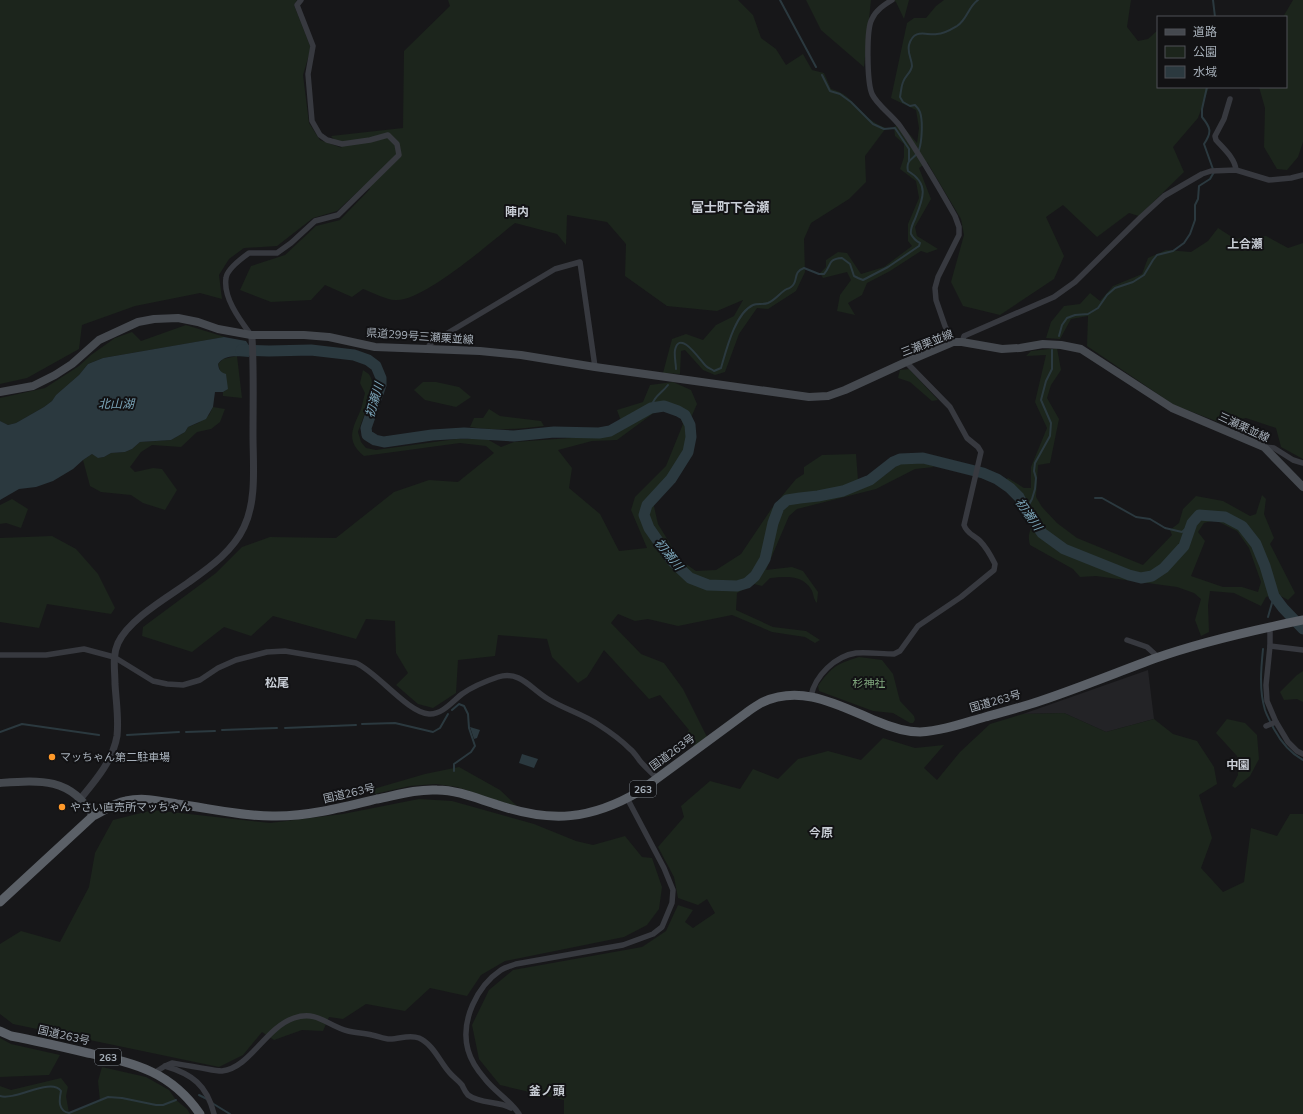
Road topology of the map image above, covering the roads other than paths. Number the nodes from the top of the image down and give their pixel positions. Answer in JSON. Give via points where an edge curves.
{"nodes":[{"id":1,"x":301,"y":0,"type":"edge"},
{"id":2,"x":892,"y":0,"type":"edge"},
{"id":3,"x":1230,"y":99,"type":"dead end"},
{"id":4,"x":1236,"y":170,"type":"junction"},
{"id":5,"x":1303,"y":175,"type":"edge"},
{"id":6,"x":252,"y":336,"type":"junction"},
{"id":7,"x":953,"y":342,"type":"junction"},
{"id":8,"x":962,"y":342,"type":"junction"},
{"id":9,"x":426,"y":350,"type":"junction"},
{"id":10,"x":906,"y":362,"type":"junction"},
{"id":11,"x":595,"y":367,"type":"junction"},
{"id":12,"x":0,"y":392,"type":"edge"},
{"id":13,"x":1264,"y":447,"type":"junction"},
{"id":14,"x":1303,"y":462,"type":"edge"},
{"id":15,"x":1303,"y":487,"type":"edge"},
{"id":16,"x":1303,"y":620,"type":"edge"},
{"id":17,"x":1270,"y":627,"type":"junction"},
{"id":18,"x":1127,"y":640,"type":"dead end"},
{"id":19,"x":1270,"y":646,"type":"junction"},
{"id":20,"x":1303,"y":650,"type":"edge"},
{"id":21,"x":0,"y":655,"type":"edge"},
{"id":22,"x":114,"y":657,"type":"junction"},
{"id":23,"x":1158,"y":657,"type":"junction"},
{"id":24,"x":811,"y":696,"type":"junction"},
{"id":25,"x":1276,"y":722,"type":"junction"},
{"id":26,"x":1266,"y":726,"type":"dead end"},
{"id":27,"x":1303,"y":754,"type":"edge"},
{"id":28,"x":657,"y":778,"type":"junction"},
{"id":29,"x":0,"y":783,"type":"edge"},
{"id":30,"x":81,"y":798,"type":"junction"},
{"id":31,"x":627,"y":798,"type":"junction"},
{"id":32,"x":93,"y":816,"type":"junction"},
{"id":33,"x":0,"y":902,"type":"edge"},
{"id":34,"x":0,"y":1030,"type":"edge"},
{"id":35,"x":164,"y":1066,"type":"junction"},
{"id":36,"x":154,"y":1073,"type":"junction"},
{"id":37,"x":518,"y":1112,"type":"edge"},
{"id":38,"x":200,"y":1114,"type":"edge"},
{"id":39,"x":214,"y":1114,"type":"edge"}],
"edges":[{"from":1,"to":6,"type":"street","via":[[297,5],[313,46],[308,74],[312,121],[320,135],[342,144],[388,135],[397,144],[399,155],[338,215],[315,221],[277,253],[249,253],[234,265],[226,278],[227,296]]},
{"from":2,"to":7,"type":"street","via":[[875,14],[869,27],[870,86],[874,97],[916,149],[959,227],[959,235],[935,288],[936,300]]},
{"from":3,"to":4,"type":"street","via":[[1215,136],[1231,157]]},
{"from":4,"to":5,"type":"street","via":[[1269,180]]},
{"from":4,"to":8,"type":"street","via":[[1202,174],[1164,196],[1075,282],[1054,297],[964,336]]},
{"from":6,"to":9,"type":"main road","name":"県道299号三瀬栗並線","via":[[310,335],[375,347]]},
{"from":6,"to":12,"type":"main road","name":"県道299号三瀬栗並線","via":[[178,318],[138,322],[99,340],[55,375],[33,386]]},
{"from":6,"to":22,"type":"street","via":[[252,502],[244,527],[236,542],[208,569],[137,620],[118,642]]},
{"from":7,"to":8,"type":"main road","name":"三瀬栗並線"},
{"from":7,"to":10,"type":"main road","name":"三瀬栗並線"},
{"from":8,"to":13,"type":"main road","name":"三瀬栗並線","via":[[1002,349],[1043,344],[1081,349],[1172,408]]},
{"from":9,"to":11,"type":"main road","name":"県道299号三瀬栗並線","via":[[521,355]]},
{"from":9,"to":11,"type":"street","via":[[430,343],[556,269],[580,262]]},
{"from":10,"to":11,"type":"main road","name":"三瀬栗並線","via":[[846,390],[828,396],[810,397]]},
{"from":10,"to":24,"type":"street","via":[[950,408],[967,438],[981,452],[964,525],[988,551],[995,564],[994,570],[961,597],[918,626],[900,651],[894,654],[856,653],[838,659],[823,672],[812,689]]},
{"from":13,"to":14,"type":"street","via":[[1274,448],[1293,460]]},
{"from":13,"to":15,"type":"main road","name":"三瀬栗並線"},
{"from":16,"to":17,"type":"highway","name":"国道263号","number":"263"},
{"from":17,"to":19,"type":"street"},
{"from":17,"to":23,"type":"highway","name":"国道263号","number":"263"},
{"from":18,"to":23,"type":"street","via":[[1147,647]]},
{"from":19,"to":20,"type":"street"},
{"from":19,"to":25,"type":"street","via":[[1267,702]]},
{"from":21,"to":22,"type":"street","via":[[46,655],[84,649]]},
{"from":22,"to":28,"type":"street","via":[[153,681],[183,685],[200,680],[236,660],[267,652],[285,651],[356,663],[365,667],[407,703],[428,714],[435,714],[463,694],[499,677],[518,677],[547,699],[599,725],[631,749]]},
{"from":22,"to":30,"type":"street","via":[[117,736],[111,756]]},
{"from":23,"to":24,"type":"highway","name":"国道263号","number":"263","via":[[1040,701],[930,731],[898,730]]},
{"from":24,"to":28,"type":"highway","name":"国道263号","number":"263","via":[[780,696],[761,703]]},
{"from":25,"to":26,"type":"street"},
{"from":25,"to":27,"type":"street","via":[[1288,742]]},
{"from":28,"to":31,"type":"highway","name":"国道263号","number":"263"},
{"from":29,"to":30,"type":"main road","via":[[35,781],[63,786]]},
{"from":30,"to":32,"type":"main road"},
{"from":31,"to":32,"type":"highway","name":"国道263号","number":"263","via":[[586,814],[568,817],[516,811],[461,793],[438,790],[411,792],[301,815],[237,813],[139,799],[125,801]]},
{"from":31,"to":37,"type":"street","via":[[673,890],[672,903],[662,927],[653,934],[623,945],[516,964],[502,970],[481,989],[466,1025],[468,1051],[475,1066],[493,1089]]},
{"from":32,"to":33,"type":"highway","name":"国道263号","number":"263"},
{"from":34,"to":36,"type":"highway","name":"国道263号","number":"263","via":[[11,1036],[130,1062]]},
{"from":35,"to":36,"type":"street"},
{"from":35,"to":37,"type":"street","via":[[172,1063],[222,1071],[232,1069],[247,1059],[270,1032],[283,1023],[299,1016],[314,1017],[347,1031],[388,1039],[405,1036],[419,1038],[431,1048],[472,1098],[507,1106]]},
{"from":35,"to":39,"type":"street","via":[[180,1070],[194,1079],[209,1097]]},
{"from":36,"to":38,"type":"highway","name":"国道263号","number":"263","via":[[174,1085]]}]}
